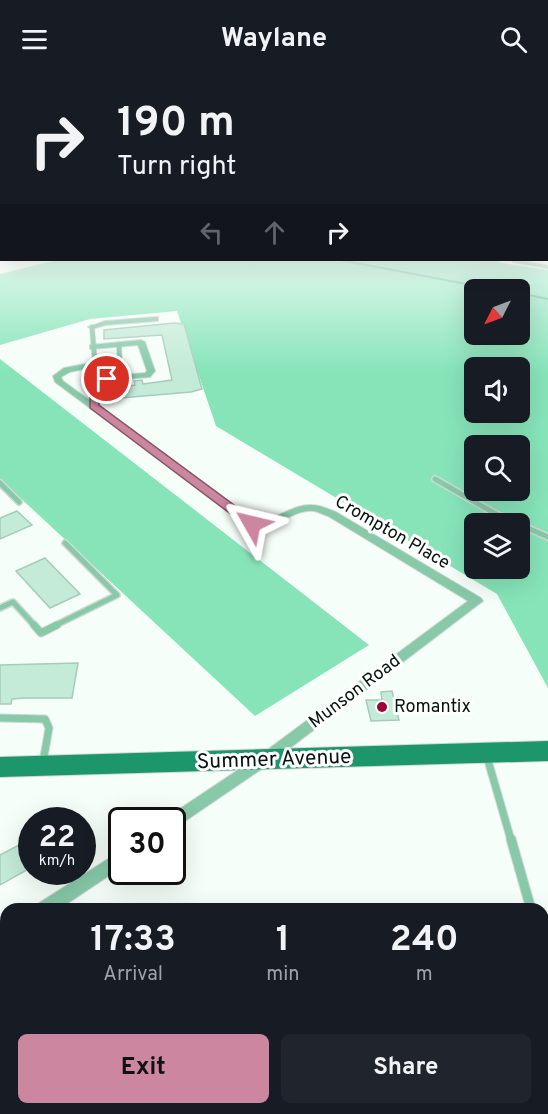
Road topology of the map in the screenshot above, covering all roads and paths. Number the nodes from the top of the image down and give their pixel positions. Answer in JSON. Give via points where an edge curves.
{"nodes":[{"id":1,"x":156,"y":319,"type":"dead end"},
{"id":2,"x":92,"y":327,"type":"joint"},
{"id":3,"x":119,"y":345,"type":"junction"},
{"id":4,"x":93,"y":347,"type":"junction"},
{"id":5,"x":95,"y":364,"type":"junction"},
{"id":6,"x":120,"y":378,"type":"junction"},
{"id":7,"x":94,"y":380,"type":"junction"},
{"id":8,"x":94,"y":406,"type":"junction"},
{"id":9,"x":435,"y":479,"type":"dead end"},
{"id":10,"x":0,"y":483,"type":"edge"},
{"id":11,"x":19,"y":502,"type":"dead end"},
{"id":12,"x":548,"y":537,"type":"edge"},
{"id":13,"x":65,"y":543,"type":"dead end"},
{"id":14,"x":477,"y":601,"type":"joint"},
{"id":15,"x":0,"y":608,"type":"edge"},
{"id":16,"x":0,"y":718,"type":"edge"},
{"id":17,"x":548,"y":751,"type":"edge"},
{"id":18,"x":486,"y":753,"type":"junction"},
{"id":19,"x":264,"y":760,"type":"junction"},
{"id":20,"x":42,"y":765,"type":"junction"},
{"id":21,"x":0,"y":767,"type":"edge"},
{"id":22,"x":186,"y":813,"type":"edge"},
{"id":23,"x":108,"y":866,"type":"edge"},
{"id":24,"x":54,"y":903,"type":"edge"},
{"id":25,"x":529,"y":903,"type":"edge"}],
"edges":[{"from":1,"to":2,"type":"street"},
{"from":2,"to":4,"type":"lane"},
{"from":3,"to":4,"type":"street"},
{"from":3,"to":6,"type":"lane"},
{"from":3,"to":6,"type":"street","via":[[141,342],[151,371],[147,375]]},
{"from":4,"to":5,"type":"lane"},
{"from":5,"to":7,"type":"lane"},
{"from":5,"to":8,"type":"street","name":"Crompton Place","via":[[57,376],[58,382]]},
{"from":6,"to":7,"type":"street"},
{"from":7,"to":8,"type":"lane"},
{"from":8,"to":14,"type":"street","name":"Crompton Place","via":[[252,524],[260,526],[311,508],[332,514]]},
{"from":9,"to":12,"type":"lane","via":[[494,513]]},
{"from":10,"to":11,"type":"lane"},
{"from":13,"to":15,"type":"lane","via":[[117,595],[41,633],[13,602]]},
{"from":14,"to":19,"type":"street","name":"Munson Road"},
{"from":16,"to":20,"type":"lane","via":[[45,719],[49,728]]},
{"from":17,"to":18,"type":"main road","name":"Summer Avenue"},
{"from":18,"to":19,"type":"main road","name":"Summer Avenue"},
{"from":18,"to":25,"type":"lane"},
{"from":19,"to":20,"type":"main road","name":"Summer Avenue"},
{"from":19,"to":22,"type":"street","name":"Munson Road"},
{"from":20,"to":21,"type":"main road","name":"Summer Avenue"},
{"from":23,"to":24,"type":"street"}]}
